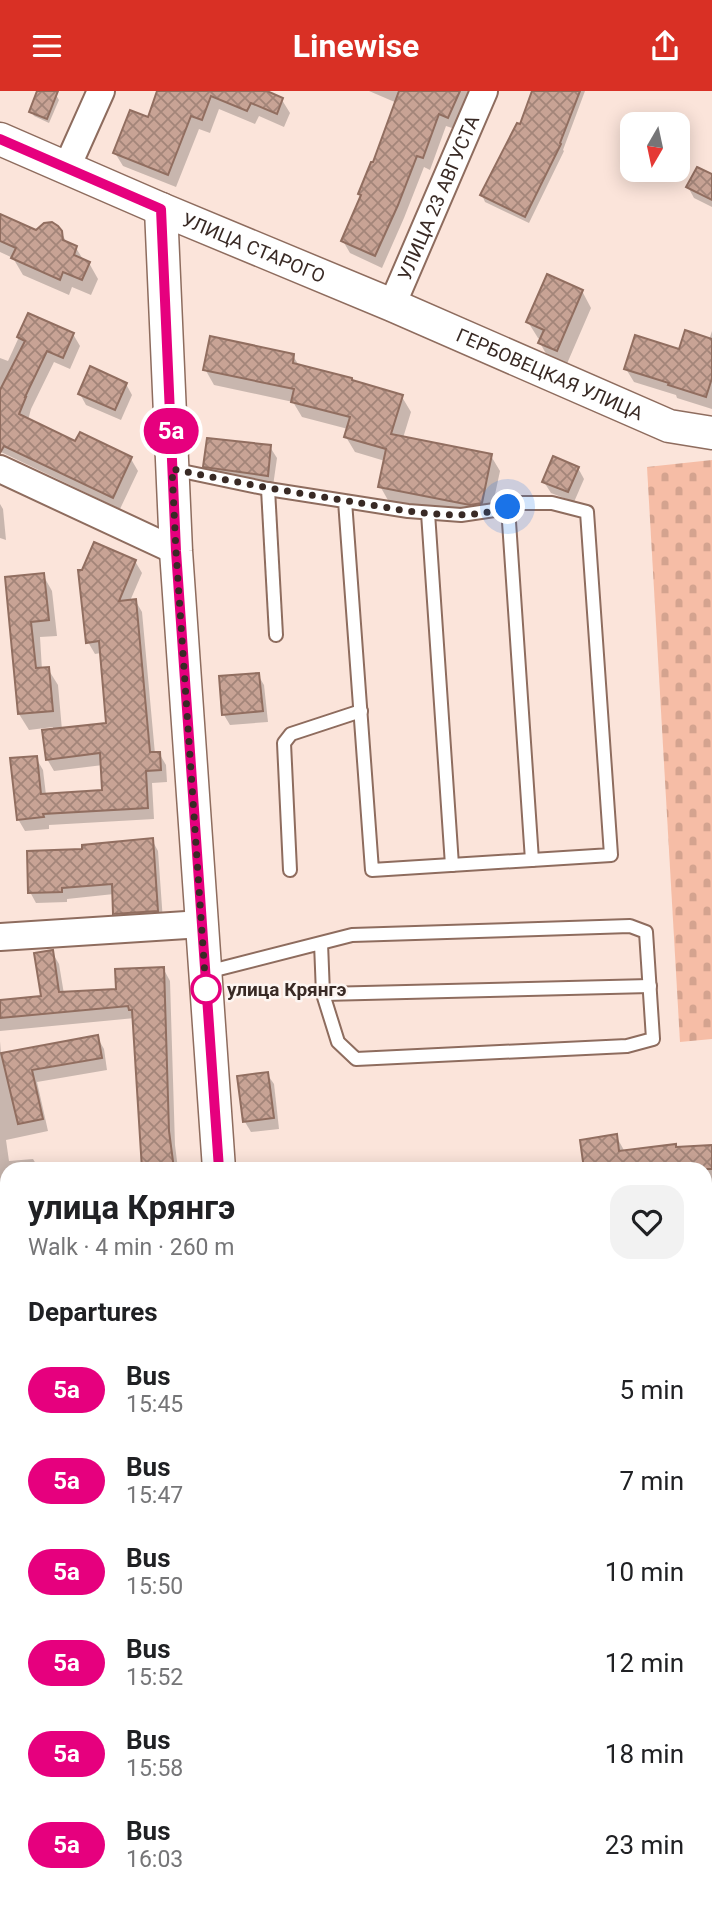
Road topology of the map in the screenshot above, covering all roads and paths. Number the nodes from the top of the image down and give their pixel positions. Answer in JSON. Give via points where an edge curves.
{"nodes":[{"id":1,"x":101,"y":91,"type":"edge"},
{"id":2,"x":484,"y":91,"type":"edge"},
{"id":3,"x":0,"y":139,"type":"edge"},
{"id":4,"x":67,"y":167,"type":"junction"},
{"id":5,"x":161,"y":209,"type":"junction"},
{"id":6,"x":392,"y":305,"type":"junction"},
{"id":7,"x":712,"y":433,"type":"edge"},
{"id":8,"x":0,"y":469,"type":"edge"},
{"id":9,"x":172,"y":469,"type":"junction"},
{"id":10,"x":268,"y":489,"type":"junction"},
{"id":11,"x":345,"y":501,"type":"junction"},
{"id":12,"x":508,"y":507,"type":"junction"},
{"id":13,"x":428,"y":513,"type":"junction"},
{"id":14,"x":176,"y":551,"type":"junction"},
{"id":15,"x":276,"y":635,"type":"dead end"},
{"id":16,"x":360,"y":711,"type":"junction"},
{"id":17,"x":532,"y":860,"type":"junction"},
{"id":18,"x":452,"y":865,"type":"junction"},
{"id":19,"x":290,"y":870,"type":"dead end"},
{"id":20,"x":202,"y":924,"type":"junction"},
{"id":21,"x":0,"y":937,"type":"edge"},
{"id":22,"x":321,"y":943,"type":"junction"},
{"id":23,"x":205,"y":972,"type":"junction"},
{"id":24,"x":650,"y":986,"type":"junction"},
{"id":25,"x":323,"y":994,"type":"junction"},
{"id":26,"x":219,"y":1162,"type":"edge"}],
"edges":[{"from":1,"to":4,"type":"street"},
{"from":2,"to":6,"type":"street","name":"УЛИЦА 23 АВГУСТА"},
{"from":3,"to":4,"type":"street","name":"УЛИЦА СТАРОГО"},
{"from":4,"to":5,"type":"street","name":"УЛИЦА СТАРОГО"},
{"from":5,"to":6,"type":"street","name":"УЛИЦА СТАРОГО"},
{"from":5,"to":9,"type":"street"},
{"from":6,"to":7,"type":"street","name":"ГЕРБОВЕЦКАЯ УЛИЦА","via":[[669,426]]},
{"from":8,"to":14,"type":"street"},
{"from":9,"to":10,"type":"lane"},
{"from":9,"to":14,"type":"street"},
{"from":10,"to":11,"type":"lane"},
{"from":10,"to":15,"type":"lane"},
{"from":11,"to":13,"type":"lane"},
{"from":11,"to":16,"type":"lane"},
{"from":12,"to":13,"type":"lane","via":[[461,515]]},
{"from":12,"to":17,"type":"lane"},
{"from":12,"to":17,"type":"lane","via":[[552,503],[587,512],[611,855]]},
{"from":13,"to":18,"type":"lane"},
{"from":14,"to":20,"type":"street"},
{"from":16,"to":18,"type":"lane","via":[[372,870]]},
{"from":16,"to":19,"type":"lane","via":[[291,734],[284,743]]},
{"from":17,"to":18,"type":"lane"},
{"from":20,"to":21,"type":"street"},
{"from":20,"to":23,"type":"street"},
{"from":22,"to":23,"type":"lane"},
{"from":22,"to":24,"type":"lane","via":[[352,935],[630,926],[646,932]]},
{"from":22,"to":25,"type":"lane"},
{"from":23,"to":26,"type":"street"},
{"from":24,"to":25,"type":"lane"},
{"from":24,"to":25,"type":"lane","via":[[653,1039],[627,1046],[356,1059],[338,1042]]}]}
